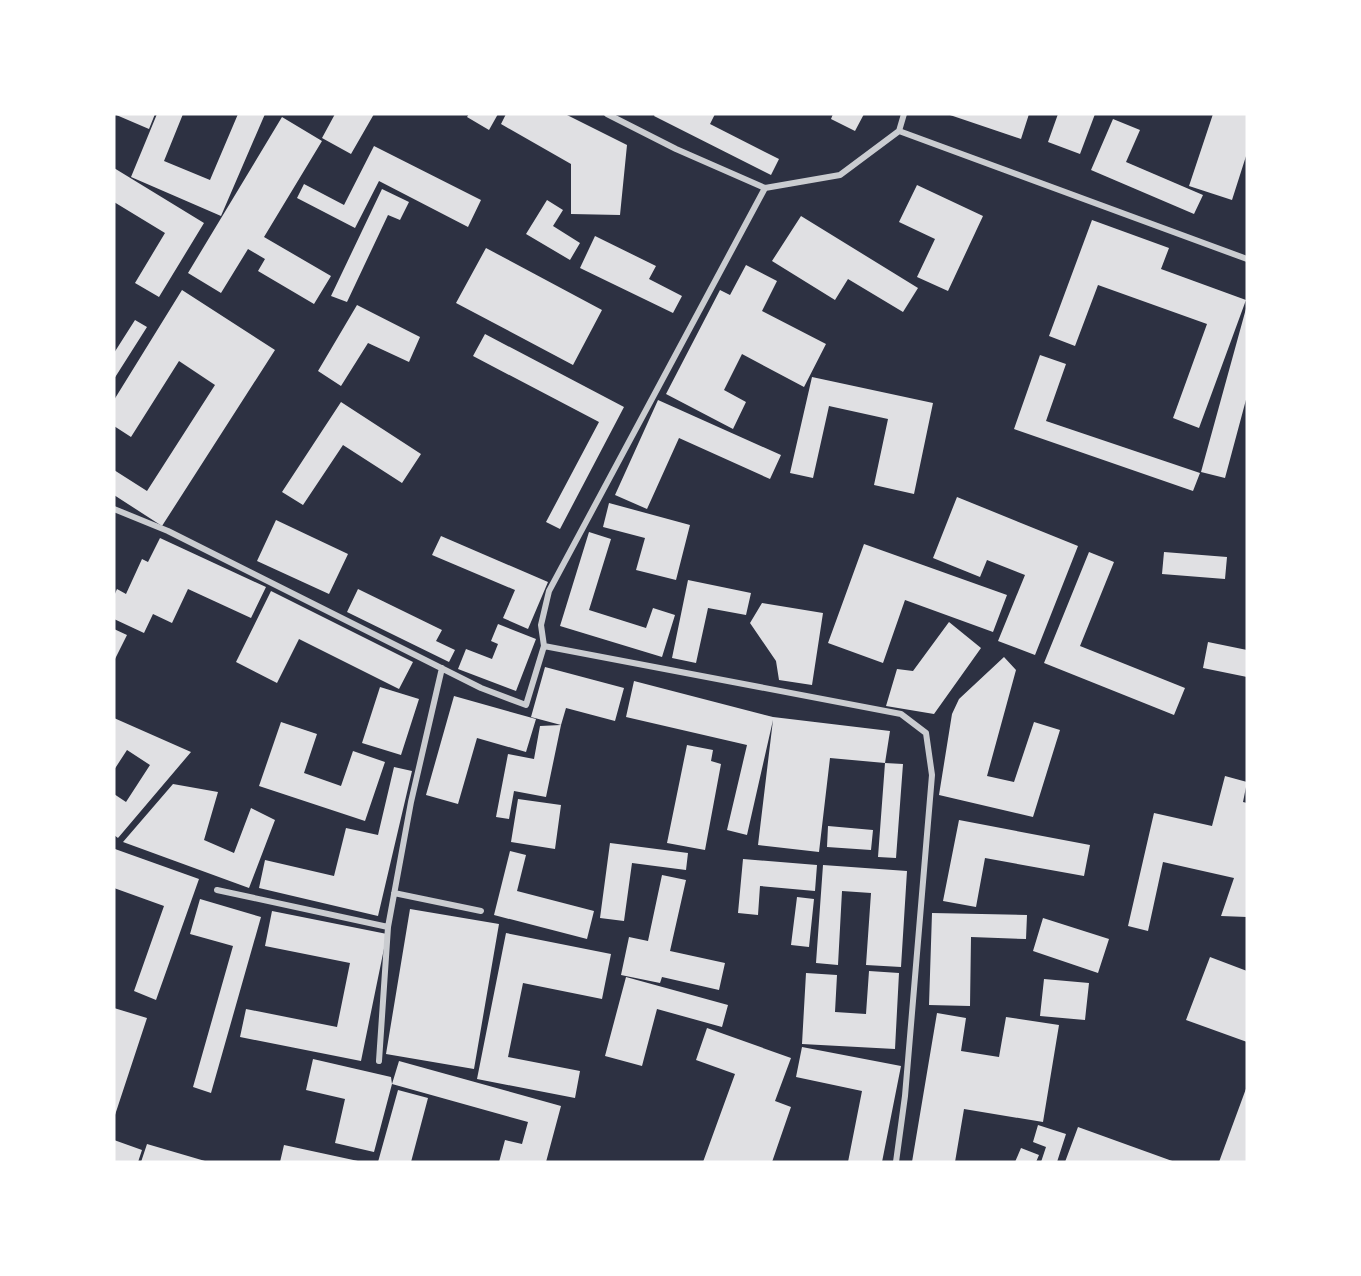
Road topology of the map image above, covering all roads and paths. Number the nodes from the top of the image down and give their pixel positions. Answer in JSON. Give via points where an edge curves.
{"nodes":[{"id":1,"x":607,"y":114,"type":"edge"},
{"id":2,"x":904,"y":114,"type":"edge"},
{"id":3,"x":900,"y":131,"type":"junction"},
{"id":4,"x":765,"y":188,"type":"junction"},
{"id":5,"x":1247,"y":259,"type":"edge"},
{"id":6,"x":114,"y":509,"type":"edge"},
{"id":7,"x":544,"y":646,"type":"junction"},
{"id":8,"x":442,"y":668,"type":"junction"},
{"id":9,"x":217,"y":890,"type":"dead end"},
{"id":10,"x":394,"y":893,"type":"junction"},
{"id":11,"x":481,"y":911,"type":"dead end"},
{"id":12,"x":388,"y":927,"type":"junction"},
{"id":13,"x":379,"y":1061,"type":"dead end"},
{"id":14,"x":896,"y":1162,"type":"edge"}],
"edges":[{"from":1,"to":4,"type":"street"},
{"from":2,"to":3,"type":"street"},
{"from":3,"to":4,"type":"street","via":[[840,175]]},
{"from":3,"to":5,"type":"street"},
{"from":4,"to":7,"type":"street","via":[[549,591],[541,625]]},
{"from":6,"to":8,"type":"street","via":[[168,531]]},
{"from":7,"to":8,"type":"street","via":[[526,705]]},
{"from":7,"to":14,"type":"street","via":[[901,714],[926,733],[932,775]]},
{"from":8,"to":10,"type":"street"},
{"from":9,"to":12,"type":"street"},
{"from":10,"to":11,"type":"street"},
{"from":10,"to":12,"type":"street"},
{"from":12,"to":13,"type":"street"}]}
